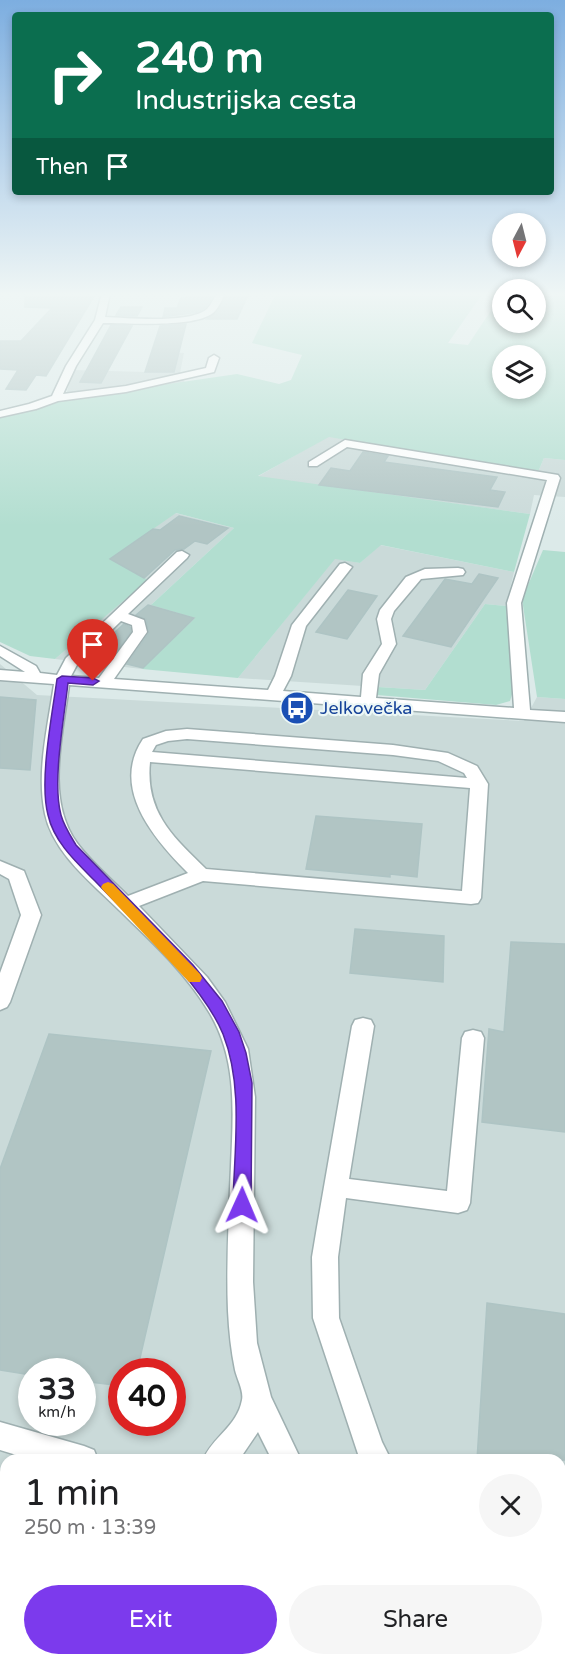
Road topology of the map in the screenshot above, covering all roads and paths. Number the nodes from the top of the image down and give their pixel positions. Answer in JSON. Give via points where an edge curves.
{"nodes":[{"id":1,"x":68,"y":371,"type":"edge"},
{"id":2,"x":207,"y":371,"type":"edge"},
{"id":3,"x":56,"y":398,"type":"junction"},
{"id":4,"x":0,"y":414,"type":"edge"},
{"id":5,"x":313,"y":464,"type":"dead end"},
{"id":6,"x":550,"y":491,"type":"junction"},
{"id":7,"x":565,"y":492,"type":"edge"},
{"id":8,"x":182,"y":555,"type":"dead end"},
{"id":9,"x":345,"y":567,"type":"dead end"},
{"id":10,"x":458,"y":572,"type":"dead end"},
{"id":11,"x":119,"y":616,"type":"junction"},
{"id":12,"x":0,"y":650,"type":"edge"},
{"id":13,"x":0,"y":675,"type":"edge"},
{"id":14,"x":31,"y":677,"type":"junction"},
{"id":15,"x":62,"y":679,"type":"junction"},
{"id":16,"x":104,"y":682,"type":"junction"},
{"id":17,"x":273,"y":695,"type":"junction"},
{"id":18,"x":368,"y":702,"type":"junction"},
{"id":19,"x":522,"y":713,"type":"junction"},
{"id":20,"x":565,"y":717,"type":"edge"},
{"id":21,"x":142,"y":756,"type":"junction"},
{"id":22,"x":479,"y":784,"type":"junction"},
{"id":23,"x":0,"y":867,"type":"edge"},
{"id":24,"x":201,"y":875,"type":"junction"},
{"id":25,"x":126,"y":904,"type":"junction"},
{"id":26,"x":0,"y":1002,"type":"edge"},
{"id":27,"x":363,"y":1026,"type":"dead end"},
{"id":28,"x":473,"y":1038,"type":"dead end"},
{"id":29,"x":336,"y":1187,"type":"junction"},
{"id":30,"x":257,"y":1396,"type":"junction"},
{"id":31,"x":0,"y":1436,"type":"edge"},
{"id":32,"x":63,"y":1454,"type":"edge"},
{"id":33,"x":224,"y":1454,"type":"edge"},
{"id":34,"x":284,"y":1454,"type":"edge"},
{"id":35,"x":373,"y":1454,"type":"edge"}],
"edges":[{"from":1,"to":3,"type":"street"},
{"from":2,"to":3,"type":"street"},
{"from":3,"to":4,"type":"street"},
{"from":5,"to":6,"type":"street","via":[[345,443],[554,478]]},
{"from":6,"to":7,"type":"street"},
{"from":6,"to":19,"type":"street","via":[[514,603]]},
{"from":8,"to":11,"type":"street"},
{"from":9,"to":17,"type":"street","via":[[299,626]]},
{"from":10,"to":18,"type":"street","via":[[416,576],[387,610],[384,619],[389,644],[371,674]]},
{"from":11,"to":15,"type":"street","via":[[72,661]]},
{"from":11,"to":16,"type":"street","via":[[139,623],[140,632]]},
{"from":12,"to":14,"type":"street","via":[[31,669]]},
{"from":13,"to":14,"type":"street"},
{"from":14,"to":15,"type":"street"},
{"from":15,"to":16,"type":"street"},
{"from":15,"to":25,"type":"street","via":[[52,768],[53,813],[71,848]]},
{"from":16,"to":17,"type":"street"},
{"from":17,"to":18,"type":"street"},
{"from":18,"to":19,"type":"street"},
{"from":19,"to":20,"type":"street"},
{"from":21,"to":22,"type":"street"},
{"from":21,"to":22,"type":"street","via":[[149,742],[187,734],[393,750],[442,757],[471,770]]},
{"from":21,"to":24,"type":"street","via":[[138,775],[147,811],[162,836]]},
{"from":22,"to":24,"type":"street","via":[[471,898]]},
{"from":23,"to":26,"type":"street","via":[[17,875],[31,915]]},
{"from":24,"to":25,"type":"street"},
{"from":25,"to":30,"type":"street","via":[[216,1006],[238,1053],[244,1083],[240,1262],[243,1342]]},
{"from":27,"to":29,"type":"street"},
{"from":28,"to":29,"type":"street","via":[[458,1203]]},
{"from":29,"to":35,"type":"street","via":[[326,1257],[326,1318]]},
{"from":30,"to":33,"type":"street","via":[[249,1423]]},
{"from":30,"to":34,"type":"street"},
{"from":31,"to":32,"type":"street"}]}
